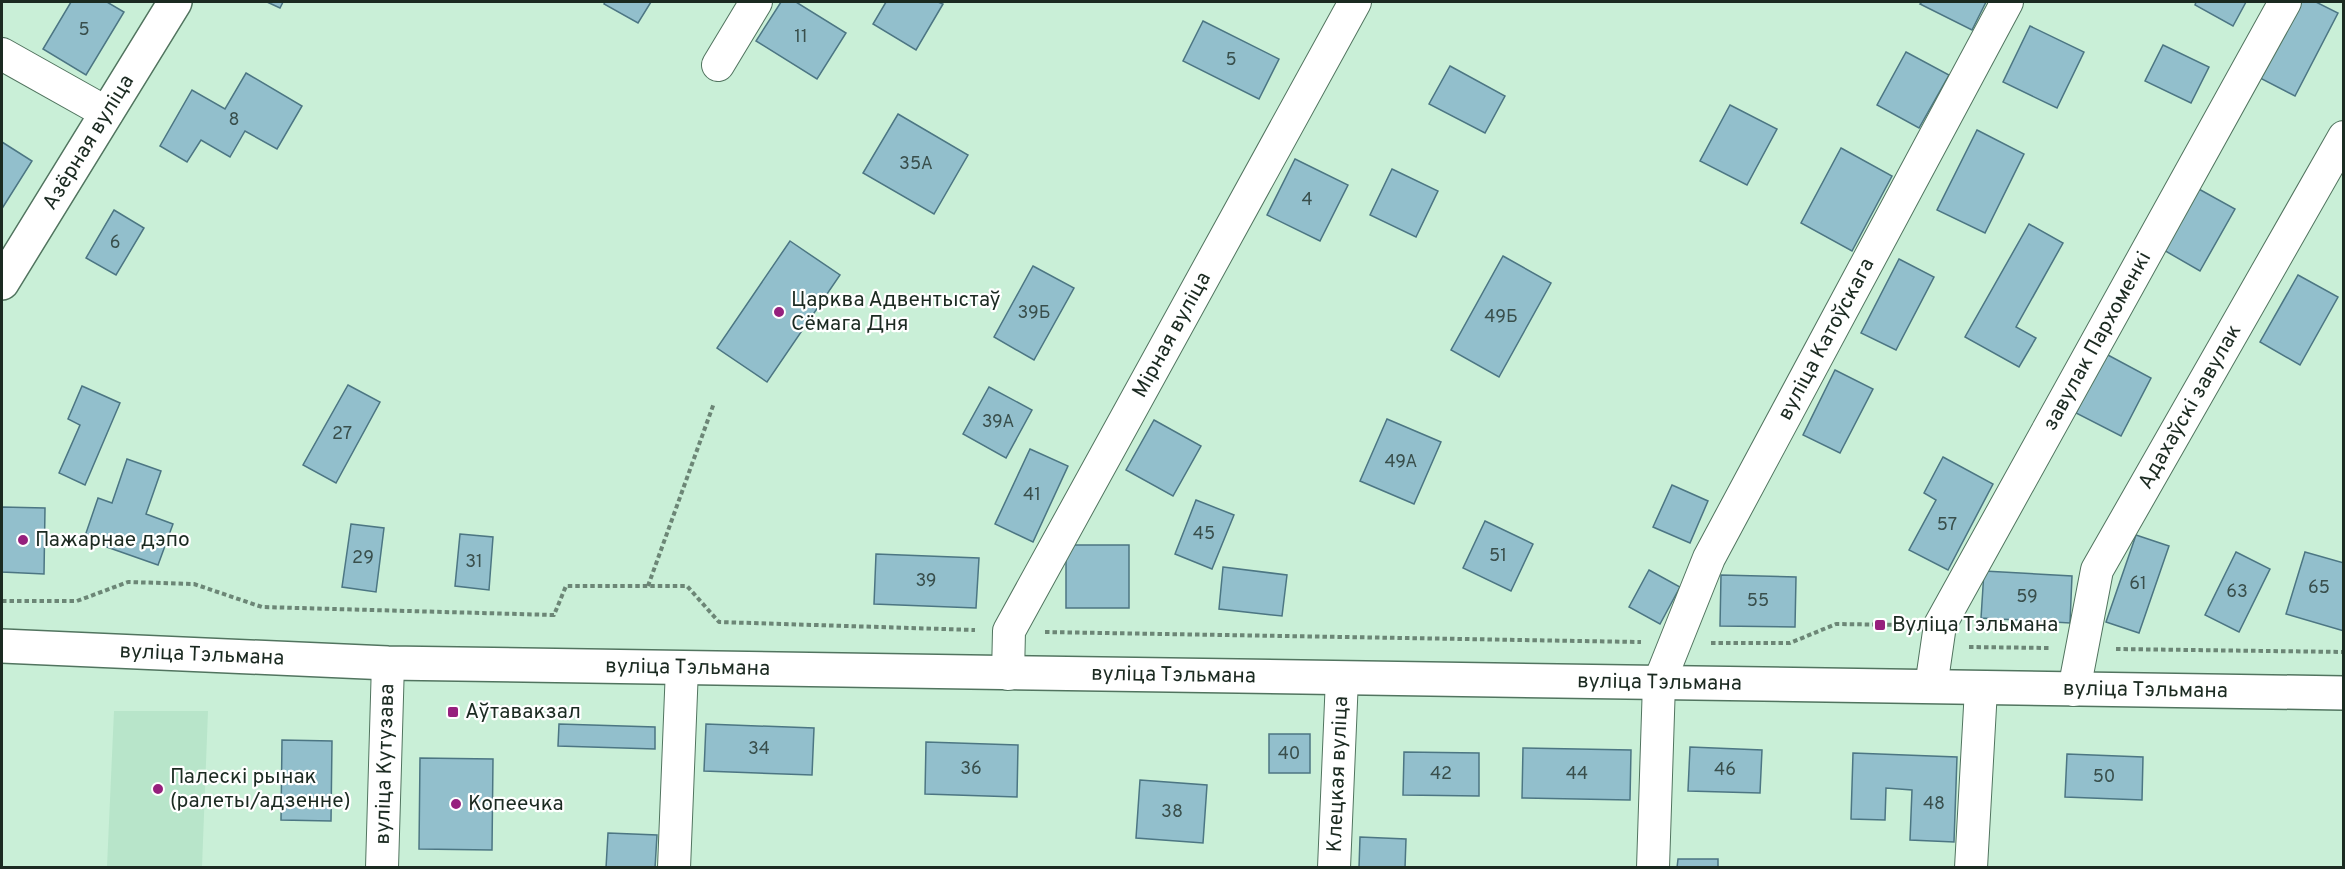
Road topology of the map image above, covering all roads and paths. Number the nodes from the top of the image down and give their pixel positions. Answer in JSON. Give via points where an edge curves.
{"nodes":[{"id":1,"x":175,"y":2,"type":"edge"},
{"id":2,"x":756,"y":2,"type":"edge"},
{"id":3,"x":1355,"y":2,"type":"edge"},
{"id":4,"x":2007,"y":2,"type":"edge"},
{"id":5,"x":2285,"y":2,"type":"edge"},
{"id":6,"x":2,"y":54,"type":"edge"},
{"id":7,"x":718,"y":65,"type":"dead end"},
{"id":8,"x":107,"y":113,"type":"junction"},
{"id":9,"x":2343,"y":137,"type":"edge"},
{"id":10,"x":2,"y":283,"type":"edge"},
{"id":11,"x":714,"y":403,"type":"dead end"},
{"id":12,"x":648,"y":586,"type":"junction"},
{"id":13,"x":2,"y":601,"type":"edge"},
{"id":14,"x":1940,"y":625,"type":"junction"},
{"id":15,"x":1010,"y":632,"type":"junction"},
{"id":16,"x":1676,"y":642,"type":"junction"},
{"id":17,"x":2,"y":646,"type":"edge"},
{"id":18,"x":2082,"y":649,"type":"junction"},
{"id":19,"x":2343,"y":652,"type":"edge"},
{"id":20,"x":388,"y":663,"type":"junction"},
{"id":21,"x":682,"y":668,"type":"junction"},
{"id":22,"x":1008,"y":674,"type":"junction"},
{"id":23,"x":1342,"y":678,"type":"junction"},
{"id":24,"x":1659,"y":683,"type":"junction"},
{"id":25,"x":1930,"y":687,"type":"junction"},
{"id":26,"x":1981,"y":689,"type":"junction"},
{"id":27,"x":2074,"y":690,"type":"junction"},
{"id":28,"x":2343,"y":693,"type":"edge"},
{"id":29,"x":382,"y":867,"type":"edge"},
{"id":30,"x":674,"y":867,"type":"edge"},
{"id":31,"x":1334,"y":867,"type":"edge"},
{"id":32,"x":1653,"y":867,"type":"edge"},
{"id":33,"x":1971,"y":867,"type":"edge"}],
"edges":[{"from":1,"to":8,"type":"main road","name":"Азёрная вуліца"},
{"from":2,"to":7,"type":"street"},
{"from":3,"to":15,"type":"street","name":"Мірная вуліца"},
{"from":4,"to":16,"type":"street","name":"вуліца Катоўскага","via":[[1709,558]]},
{"from":5,"to":14,"type":"street","name":"завулак Пархоменкі"},
{"from":6,"to":8,"type":"street"},
{"from":8,"to":10,"type":"main road","name":"Азёрная вуліца"},
{"from":9,"to":18,"type":"street","name":"Адахаўскі завулак","via":[[2097,570]]},
{"from":11,"to":12,"type":"path"},
{"from":12,"to":13,"type":"path","via":[[566,586],[555,615],[262,607],[194,584],[128,582],[77,602]]},
{"from":12,"to":15,"type":"path","via":[[687,586],[719,622]]},
{"from":14,"to":16,"type":"path","via":[[1836,624],[1790,643]]},
{"from":14,"to":18,"type":"path","via":[[1966,647]]},
{"from":14,"to":25,"type":"street","name":"завулак Пархоменкі"},
{"from":15,"to":16,"type":"path"},
{"from":15,"to":22,"type":"street","name":"Мірная вуліца"},
{"from":16,"to":24,"type":"street","name":"вуліца Катоўскага"},
{"from":17,"to":20,"type":"main road","name":"вуліца Тэльмана"},
{"from":18,"to":19,"type":"path"},
{"from":18,"to":27,"type":"street","name":"Адахаўскі завулак"},
{"from":20,"to":21,"type":"main road","name":"вуліца Тэльмана"},
{"from":20,"to":29,"type":"street","name":"вуліца Кутузава"},
{"from":21,"to":22,"type":"main road","name":"вуліца Тэльмана"},
{"from":21,"to":30,"type":"street"},
{"from":22,"to":23,"type":"main road","name":"вуліца Тэльмана"},
{"from":23,"to":24,"type":"main road","name":"вуліца Тэльмана"},
{"from":23,"to":31,"type":"street","name":"Клецкая вуліца"},
{"from":24,"to":25,"type":"main road","name":"вуліца Тэльмана"},
{"from":24,"to":32,"type":"street"},
{"from":25,"to":26,"type":"main road","name":"вуліца Тэльмана"},
{"from":26,"to":27,"type":"main road","name":"вуліца Тэльмана"},
{"from":26,"to":33,"type":"street"},
{"from":27,"to":28,"type":"main road","name":"вуліца Тэльмана"}]}
